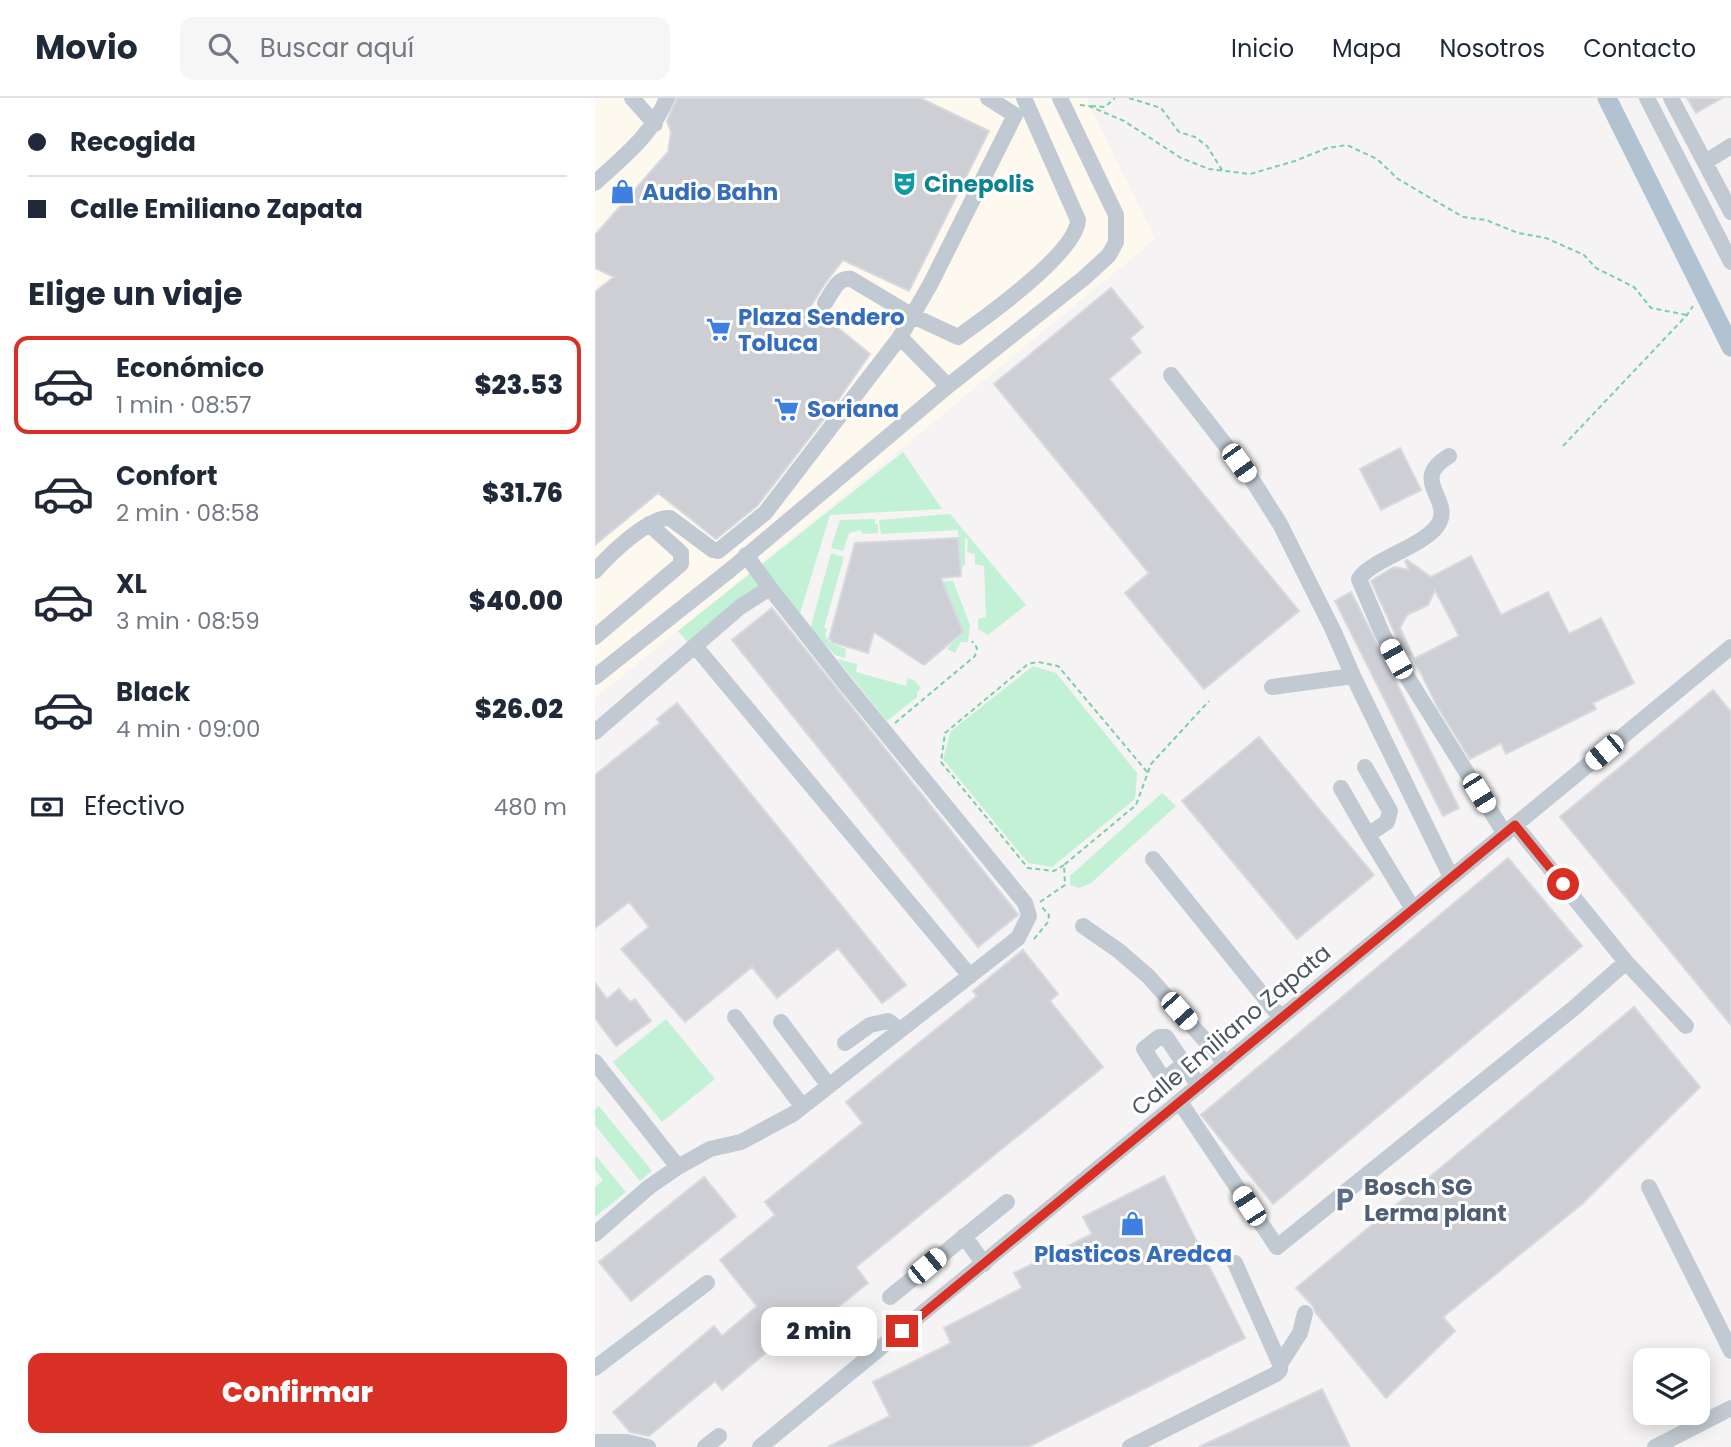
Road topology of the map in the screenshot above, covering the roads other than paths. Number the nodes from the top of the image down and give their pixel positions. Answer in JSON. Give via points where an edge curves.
{"nodes":[{"id":1,"x":632,"y":98,"type":"edge"},
{"id":2,"x":667,"y":98,"type":"edge"},
{"id":3,"x":988,"y":98,"type":"edge"},
{"id":4,"x":1024,"y":98,"type":"edge"},
{"id":5,"x":1607,"y":98,"type":"edge"},
{"id":6,"x":1647,"y":98,"type":"edge"},
{"id":7,"x":1671,"y":98,"type":"edge"},
{"id":8,"x":1061,"y":101,"type":"edge"},
{"id":9,"x":1014,"y":115,"type":"junction"},
{"id":10,"x":655,"y":124,"type":"junction"},
{"id":11,"x":1731,"y":146,"type":"edge"},
{"id":12,"x":1705,"y":162,"type":"junction"},
{"id":13,"x":595,"y":183,"type":"edge"},
{"id":14,"x":1731,"y":212,"type":"edge"},
{"id":15,"x":1731,"y":262,"type":"edge"},
{"id":16,"x":825,"y":303,"type":"dead end"},
{"id":17,"x":913,"y":316,"type":"junction"},
{"id":18,"x":900,"y":337,"type":"junction"},
{"id":19,"x":1731,"y":347,"type":"edge"},
{"id":20,"x":1171,"y":375,"type":"dead end"},
{"id":21,"x":948,"y":386,"type":"junction"},
{"id":22,"x":1449,"y":456,"type":"dead end"},
{"id":23,"x":649,"y":524,"type":"junction"},
{"id":24,"x":746,"y":555,"type":"junction"},
{"id":25,"x":595,"y":571,"type":"edge"},
{"id":26,"x":770,"y":587,"type":"junction"},
{"id":27,"x":595,"y":637,"type":"edge"},
{"id":28,"x":695,"y":646,"type":"junction"},
{"id":29,"x":1731,"y":647,"type":"edge"},
{"id":30,"x":1353,"y":676,"type":"junction"},
{"id":31,"x":595,"y":677,"type":"edge"},
{"id":32,"x":1272,"y":687,"type":"dead end"},
{"id":33,"x":595,"y":732,"type":"edge"},
{"id":34,"x":1365,"y":767,"type":"dead end"},
{"id":35,"x":1341,"y":788,"type":"dead end"},
{"id":36,"x":1510,"y":830,"type":"junction"},
{"id":37,"x":1368,"y":835,"type":"junction"},
{"id":38,"x":1153,"y":859,"type":"dead end"},
{"id":39,"x":1451,"y":877,"type":"junction"},
{"id":40,"x":1413,"y":909,"type":"junction"},
{"id":41,"x":1083,"y":926,"type":"dead end"},
{"id":42,"x":1626,"y":962,"type":"junction"},
{"id":43,"x":970,"y":976,"type":"junction"},
{"id":44,"x":735,"y":1017,"type":"dead end"},
{"id":45,"x":1281,"y":1018,"type":"junction"},
{"id":46,"x":781,"y":1022,"type":"dead end"},
{"id":47,"x":1686,"y":1026,"type":"dead end"},
{"id":48,"x":899,"y":1029,"type":"junction"},
{"id":49,"x":845,"y":1043,"type":"dead end"},
{"id":50,"x":595,"y":1062,"type":"edge"},
{"id":51,"x":1184,"y":1064,"type":"dead end"},
{"id":52,"x":1226,"y":1064,"type":"junction"},
{"id":53,"x":829,"y":1086,"type":"junction"},
{"id":54,"x":1199,"y":1087,"type":"junction"},
{"id":55,"x":1180,"y":1102,"type":"junction"},
{"id":56,"x":802,"y":1106,"type":"junction"},
{"id":57,"x":678,"y":1167,"type":"junction"},
{"id":58,"x":1649,"y":1187,"type":"dead end"},
{"id":59,"x":1007,"y":1202,"type":"dead end"},
{"id":60,"x":595,"y":1234,"type":"edge"},
{"id":61,"x":964,"y":1236,"type":"junction"},
{"id":62,"x":984,"y":1264,"type":"junction"},
{"id":63,"x":1235,"y":1264,"type":"dead end"},
{"id":64,"x":707,"y":1283,"type":"dead end"},
{"id":65,"x":890,"y":1297,"type":"dead end"},
{"id":66,"x":1305,"y":1313,"type":"dead end"},
{"id":67,"x":1731,"y":1351,"type":"edge"},
{"id":68,"x":1280,"y":1364,"type":"junction"},
{"id":69,"x":595,"y":1368,"type":"edge"},
{"id":70,"x":1731,"y":1408,"type":"edge"},
{"id":71,"x":719,"y":1436,"type":"dead end"},
{"id":72,"x":595,"y":1442,"type":"edge"},
{"id":73,"x":648,"y":1447,"type":"edge"},
{"id":74,"x":705,"y":1447,"type":"edge"},
{"id":75,"x":760,"y":1447,"type":"edge"},
{"id":76,"x":1130,"y":1447,"type":"edge"},
{"id":77,"x":1655,"y":1447,"type":"edge"}],
"edges":[{"from":1,"to":10,"type":"street"},
{"from":2,"to":10,"type":"street"},
{"from":3,"to":9,"type":"street"},
{"from":4,"to":9,"type":"street"},
{"from":4,"to":17,"type":"street","via":[[1072,202],[1078,220],[1074,236],[1029,281],[956,337]]},
{"from":5,"to":19,"type":"main road"},
{"from":6,"to":15,"type":"street"},
{"from":7,"to":12,"type":"street"},
{"from":8,"to":21,"type":"street","via":[[1116,215],[1116,242],[1084,278]]},
{"from":9,"to":17,"type":"street"},
{"from":10,"to":13,"type":"street"},
{"from":11,"to":12,"type":"street"},
{"from":12,"to":14,"type":"street"},
{"from":16,"to":17,"type":"street","via":[[839,281],[851,279]]},
{"from":17,"to":18,"type":"street"},
{"from":18,"to":21,"type":"street"},
{"from":18,"to":23,"type":"street","via":[[765,513],[722,549],[713,550],[670,518]]},
{"from":20,"to":30,"type":"street","via":[[1251,478],[1280,524]]},
{"from":21,"to":24,"type":"street"},
{"from":22,"to":36,"type":"street","via":[[1434,469],[1431,480],[1440,508],[1436,527],[1359,579],[1396,659]]},
{"from":23,"to":25,"type":"street"},
{"from":23,"to":27,"type":"street","via":[[681,553],[681,564]]},
{"from":24,"to":26,"type":"street"},
{"from":24,"to":31,"type":"street"},
{"from":26,"to":28,"type":"street"},
{"from":26,"to":43,"type":"street","via":[[1025,903],[1029,916],[1018,938]]},
{"from":28,"to":33,"type":"street"},
{"from":28,"to":43,"type":"street"},
{"from":29,"to":36,"type":"street","name":"Calle Emiliano Zapata"},
{"from":30,"to":32,"type":"street"},
{"from":30,"to":39,"type":"street"},
{"from":34,"to":37,"type":"street","via":[[1391,814]]},
{"from":35,"to":37,"type":"street"},
{"from":36,"to":39,"type":"street","name":"Calle Emiliano Zapata"},
{"from":36,"to":42,"type":"street"},
{"from":37,"to":40,"type":"street"},
{"from":38,"to":45,"type":"street"},
{"from":39,"to":40,"type":"street","name":"Calle Emiliano Zapata"},
{"from":40,"to":45,"type":"street","name":"Calle Emiliano Zapata"},
{"from":41,"to":52,"type":"street","via":[[1148,976]]},
{"from":42,"to":47,"type":"street"},
{"from":42,"to":55,"type":"street","via":[[1574,1009],[1277,1247]]},
{"from":43,"to":48,"type":"street"},
{"from":44,"to":56,"type":"street"},
{"from":45,"to":52,"type":"street","name":"Calle Emiliano Zapata"},
{"from":46,"to":53,"type":"street"},
{"from":48,"to":49,"type":"street","via":[[888,1021],[878,1022]]},
{"from":48,"to":53,"type":"street"},
{"from":50,"to":57,"type":"street"},
{"from":51,"to":54,"type":"street"},
{"from":52,"to":54,"type":"street","name":"Calle Emiliano Zapata"},
{"from":53,"to":56,"type":"street"},
{"from":54,"to":55,"type":"street","name":"Calle Emiliano Zapata"},
{"from":55,"to":62,"type":"street","name":"Calle Emiliano Zapata"},
{"from":56,"to":57,"type":"street","via":[[741,1142],[710,1149]]},
{"from":57,"to":60,"type":"street"},
{"from":58,"to":67,"type":"street"},
{"from":59,"to":61,"type":"street"},
{"from":61,"to":62,"type":"street"},
{"from":61,"to":65,"type":"street"},
{"from":62,"to":75,"type":"street","name":"Calle Emiliano Zapata"},
{"from":63,"to":68,"type":"street"},
{"from":64,"to":69,"type":"street"},
{"from":66,"to":68,"type":"street","via":[[1300,1333]]},
{"from":68,"to":76,"type":"street","via":[[1276,1374]]},
{"from":70,"to":77,"type":"street"},
{"from":71,"to":74,"type":"street"},
{"from":72,"to":73,"type":"street"}]}
